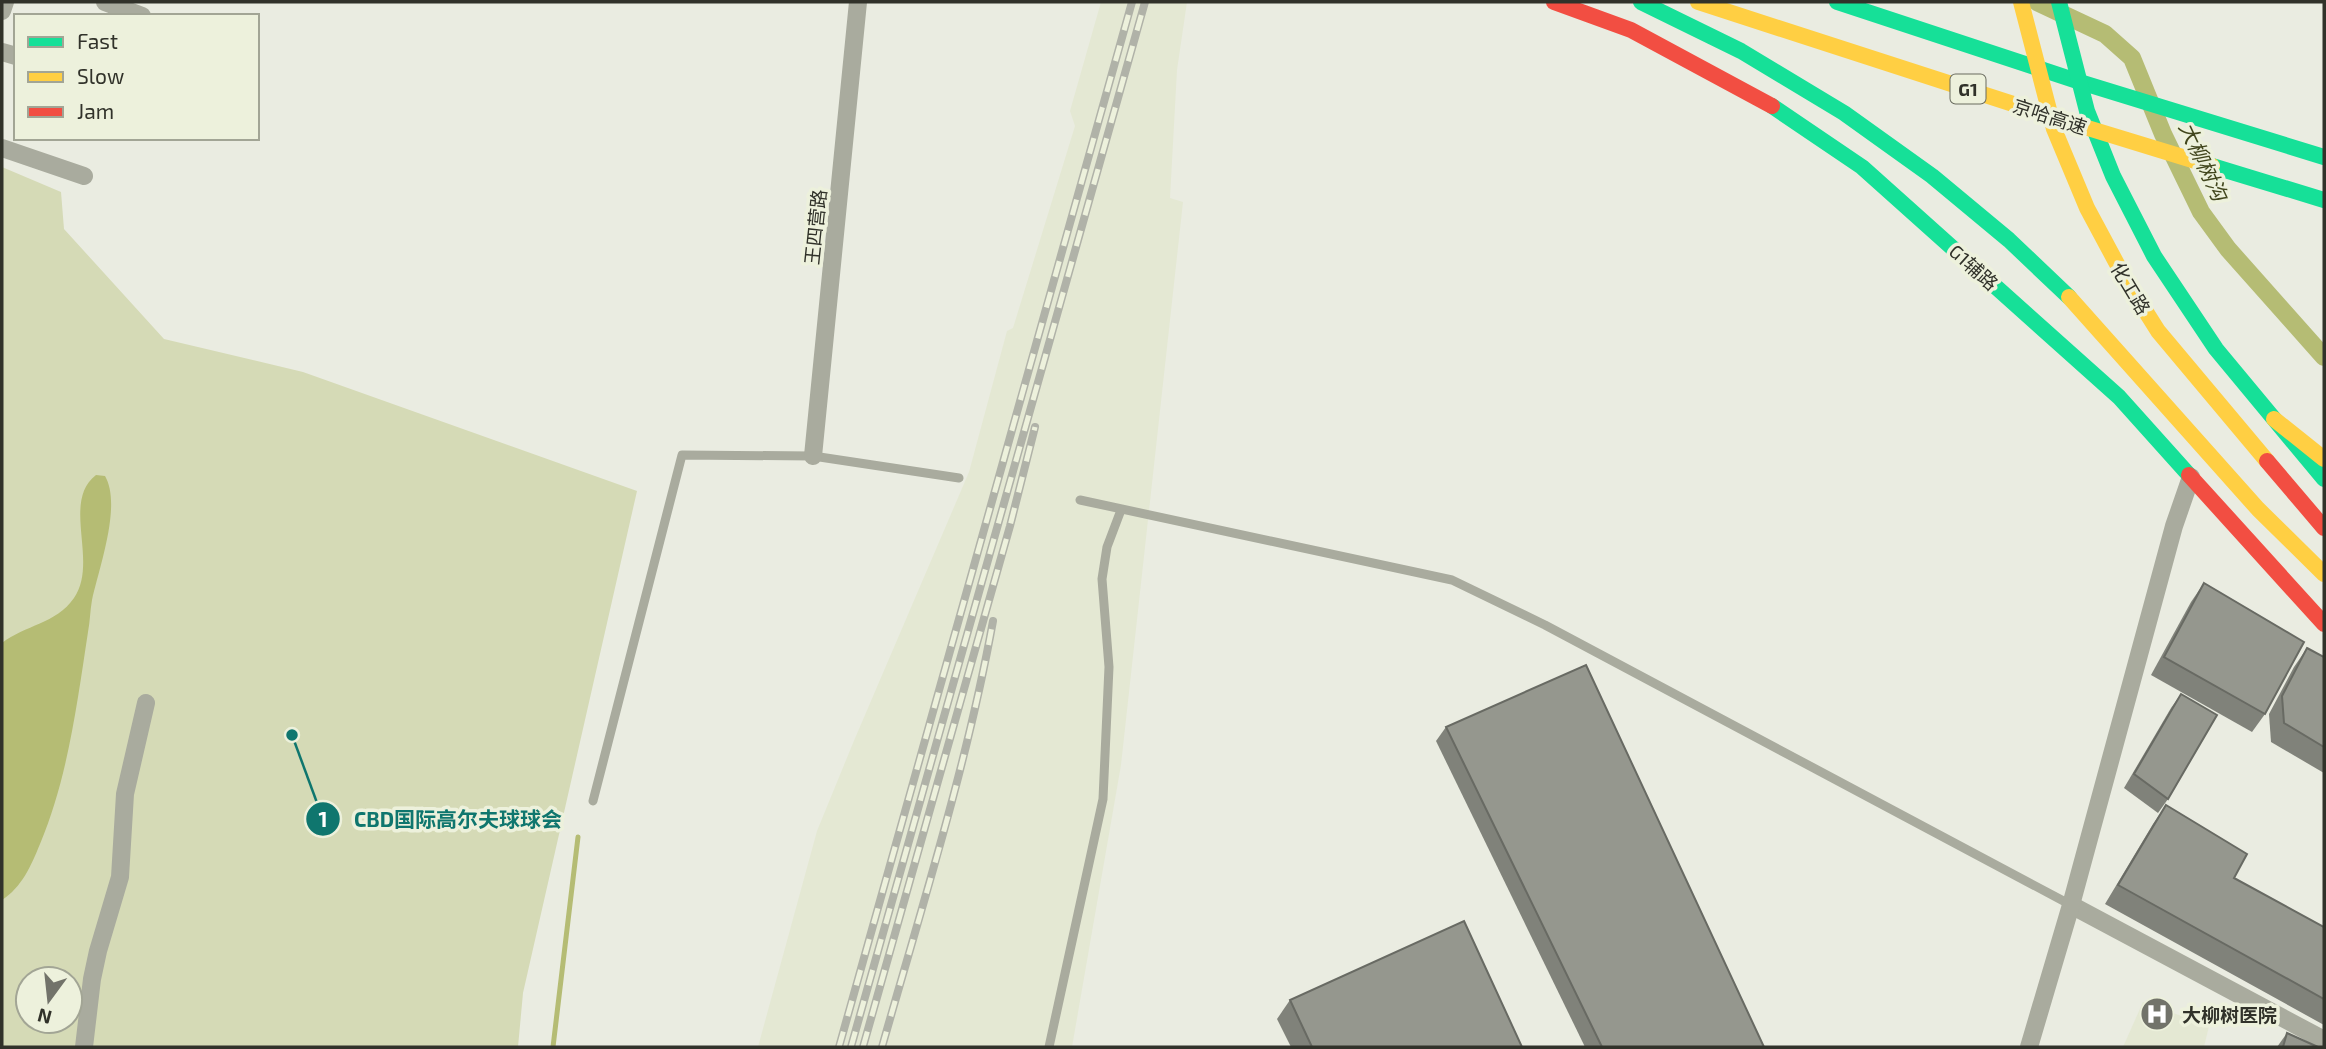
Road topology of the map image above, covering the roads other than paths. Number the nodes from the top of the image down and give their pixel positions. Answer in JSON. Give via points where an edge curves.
{"nodes":[{"id":1,"x":5,"y":2,"type":"edge"},
{"id":2,"x":105,"y":2,"type":"edge"},
{"id":3,"x":858,"y":2,"type":"edge"},
{"id":4,"x":1553,"y":2,"type":"edge"},
{"id":5,"x":1641,"y":2,"type":"edge"},
{"id":6,"x":1698,"y":2,"type":"edge"},
{"id":7,"x":1837,"y":2,"type":"edge"},
{"id":8,"x":2021,"y":2,"type":"edge"},
{"id":9,"x":2059,"y":2,"type":"edge"},
{"id":10,"x":2,"y":11,"type":"edge"},
{"id":11,"x":137,"y":14,"type":"edge"},
{"id":12,"x":2130,"y":141,"type":"junction"},
{"id":13,"x":2,"y":148,"type":"edge"},
{"id":14,"x":2324,"y":157,"type":"edge"},
{"id":15,"x":84,"y":176,"type":"dead end"},
{"id":16,"x":2324,"y":200,"type":"edge"},
{"id":17,"x":2324,"y":216,"type":"edge"},
{"id":18,"x":2274,"y":419,"type":"junction"},
{"id":19,"x":813,"y":456,"type":"junction"},
{"id":20,"x":2324,"y":459,"type":"edge"},
{"id":21,"x":2191,"y":477,"type":"junction"},
{"id":22,"x":959,"y":478,"type":"dead end"},
{"id":23,"x":2324,"y":479,"type":"edge"},
{"id":24,"x":1080,"y":500,"type":"dead end"},
{"id":25,"x":1121,"y":510,"type":"junction"},
{"id":26,"x":2324,"y":528,"type":"edge"},
{"id":27,"x":2324,"y":574,"type":"edge"},
{"id":28,"x":2324,"y":624,"type":"edge"},
{"id":29,"x":146,"y":703,"type":"dead end"},
{"id":30,"x":593,"y":801,"type":"dead end"},
{"id":31,"x":2071,"y":905,"type":"junction"},
{"id":32,"x":2324,"y":1040,"type":"edge"},
{"id":33,"x":84,"y":1047,"type":"edge"},
{"id":34,"x":1049,"y":1047,"type":"edge"},
{"id":35,"x":2029,"y":1047,"type":"edge"}],
"edges":[{"from":1,"to":10,"type":"street"},
{"from":2,"to":11,"type":"street"},
{"from":3,"to":19,"type":"street","name":"王四营路"},
{"from":4,"to":21,"type":"main road","name":"G1辅路","via":[[1631,30],[1773,107],[1862,167],[2119,397]]},
{"from":5,"to":27,"type":"main road","via":[[1741,51],[1844,113],[1932,176],[2009,240],[2071,299],[2258,509]]},
{"from":6,"to":12,"type":"main road","name":"京哈高速","number":"G1"},
{"from":7,"to":14,"type":"main road","number":"G1"},
{"from":8,"to":26,"type":"main road","name":"化工路","via":[[2054,129],[2087,208],[2124,277],[2158,331]]},
{"from":9,"to":18,"type":"main road","name":"化工路","via":[[2087,111],[2154,256],[2216,349]]},
{"from":12,"to":16,"type":"main road","name":"京哈高速","number":"G1"},
{"from":12,"to":17,"type":"main road"},
{"from":13,"to":15,"type":"street"},
{"from":18,"to":20,"type":"main road"},
{"from":18,"to":23,"type":"main road","name":"化工路"},
{"from":19,"to":22,"type":"lane"},
{"from":19,"to":30,"type":"lane","via":[[682,455]]},
{"from":21,"to":28,"type":"main road","name":"G1辅路"},
{"from":21,"to":31,"type":"street"},
{"from":24,"to":25,"type":"lane"},
{"from":25,"to":31,"type":"lane","via":[[1452,580]]},
{"from":25,"to":34,"type":"lane","via":[[1107,547],[1102,579],[1109,667],[1103,799]]},
{"from":29,"to":33,"type":"street","via":[[125,794],[120,877],[92,979]]},
{"from":31,"to":32,"type":"street"},
{"from":31,"to":35,"type":"street"}]}
